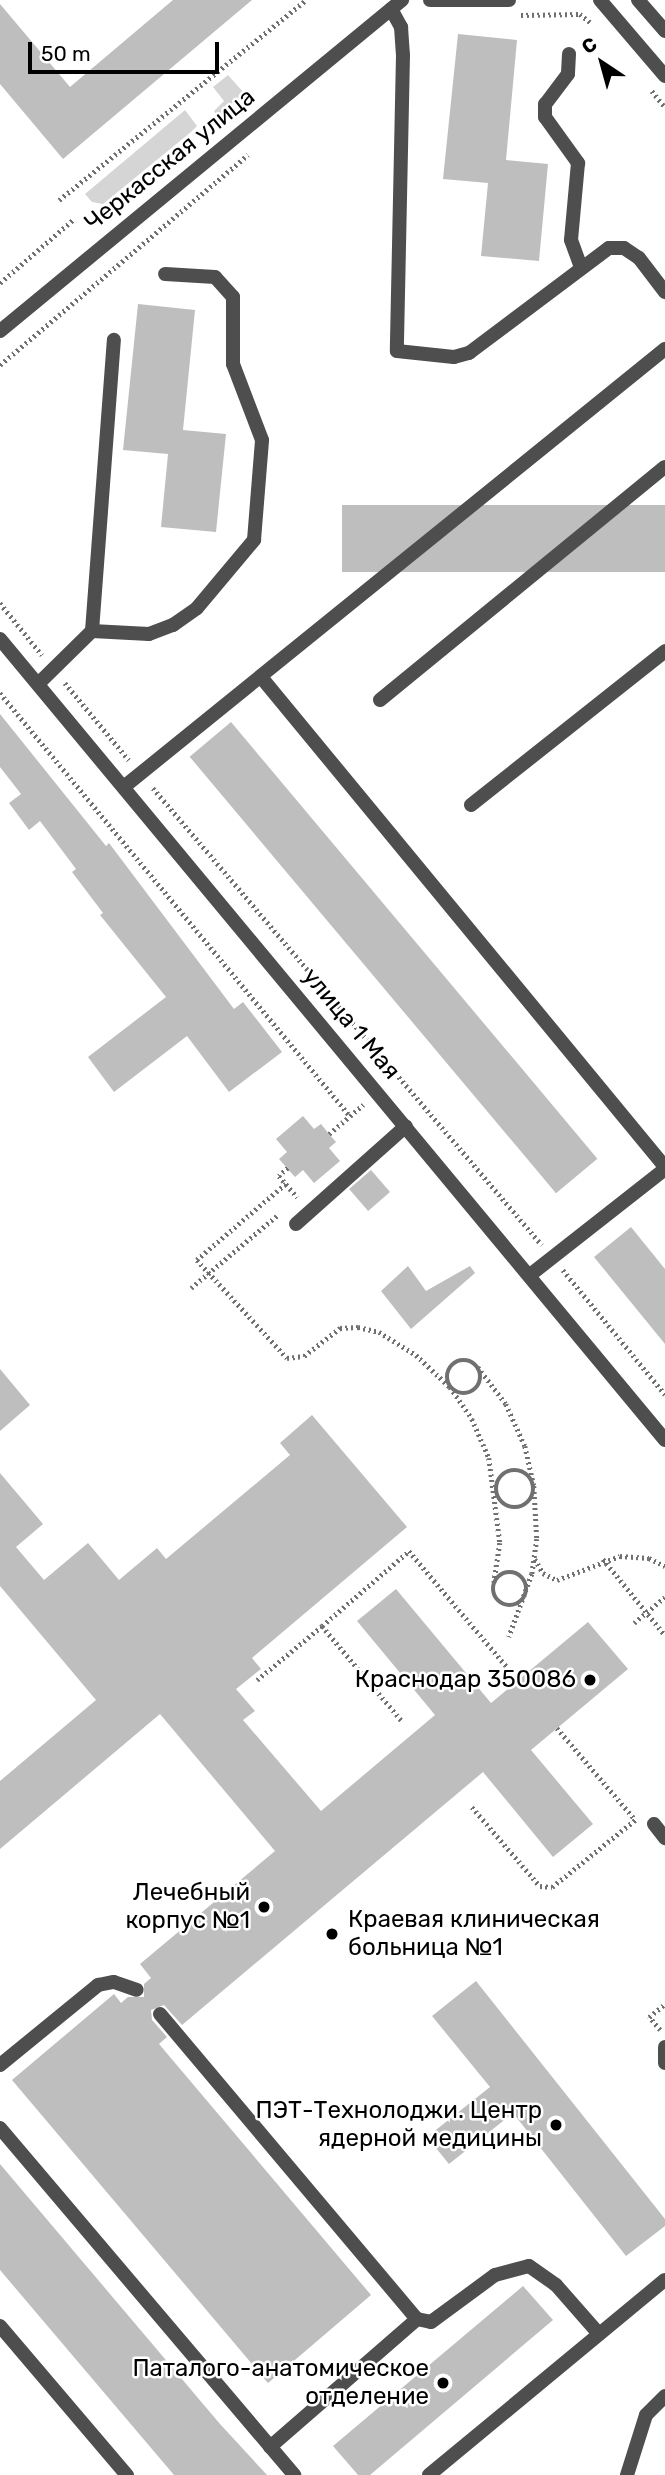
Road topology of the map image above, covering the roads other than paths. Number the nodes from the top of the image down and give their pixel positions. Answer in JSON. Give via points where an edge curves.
{"nodes":[{"id":1,"x":430,"y":0,"type":"edge"},
{"id":2,"x":509,"y":0,"type":"edge"},
{"id":3,"x":600,"y":0,"type":"edge"},
{"id":4,"x":638,"y":0,"type":"edge"},
{"id":5,"x":396,"y":5,"type":"edge"},
{"id":6,"x":665,"y":31,"type":"edge"},
{"id":7,"x":569,"y":54,"type":"dead end"},
{"id":8,"x":665,"y":76,"type":"edge"},
{"id":9,"x":581,"y":268,"type":"junction"},
{"id":10,"x":165,"y":274,"type":"dead end"},
{"id":11,"x":665,"y":292,"type":"edge"},
{"id":12,"x":0,"y":331,"type":"edge"},
{"id":13,"x":114,"y":340,"type":"dead end"},
{"id":14,"x":665,"y":349,"type":"edge"},
{"id":15,"x":665,"y":467,"type":"edge"},
{"id":16,"x":92,"y":631,"type":"junction"},
{"id":17,"x":0,"y":639,"type":"edge"},
{"id":18,"x":665,"y":650,"type":"edge"},
{"id":19,"x":261,"y":677,"type":"junction"},
{"id":20,"x":38,"y":684,"type":"junction"},
{"id":21,"x":380,"y":700,"type":"dead end"},
{"id":22,"x":125,"y":786,"type":"junction"},
{"id":23,"x":471,"y":805,"type":"dead end"},
{"id":24,"x":406,"y":1126,"type":"junction"},
{"id":25,"x":665,"y":1168,"type":"edge"},
{"id":26,"x":296,"y":1224,"type":"dead end"},
{"id":27,"x":530,"y":1275,"type":"junction"},
{"id":28,"x":665,"y":1440,"type":"edge"},
{"id":29,"x":647,"y":1824,"type":"road end"},
{"id":30,"x":665,"y":1838,"type":"edge"},
{"id":31,"x":137,"y":1990,"type":"dead end"},
{"id":32,"x":160,"y":2014,"type":"dead end"},
{"id":33,"x":665,"y":2048,"type":"edge"},
{"id":34,"x":665,"y":2063,"type":"edge"},
{"id":35,"x":0,"y":2065,"type":"edge"},
{"id":36,"x":0,"y":2128,"type":"edge"},
{"id":37,"x":665,"y":2280,"type":"edge"},
{"id":38,"x":417,"y":2319,"type":"junction"},
{"id":39,"x":0,"y":2326,"type":"edge"},
{"id":40,"x":599,"y":2334,"type":"junction"},
{"id":41,"x":665,"y":2396,"type":"edge"},
{"id":42,"x":270,"y":2447,"type":"junction"},
{"id":43,"x":127,"y":2475,"type":"edge"},
{"id":44,"x":295,"y":2475,"type":"edge"},
{"id":45,"x":429,"y":2475,"type":"edge"},
{"id":46,"x":628,"y":2475,"type":"edge"}],
"edges":[{"from":1,"to":2,"type":"street"},
{"from":3,"to":8,"type":"street"},
{"from":4,"to":6,"type":"street"},
{"from":5,"to":9,"type":"street","via":[[403,55],[397,351],[454,357],[469,353]]},
{"from":5,"to":12,"type":"street","name":"Черкасская улица"},
{"from":7,"to":9,"type":"street","via":[[568,74],[545,104],[545,117],[578,163],[571,240]]},
{"from":9,"to":11,"type":"street","via":[[609,248],[624,248],[639,258]]},
{"from":10,"to":16,"type":"street","via":[[215,277],[233,297],[233,364],[262,440],[254,540],[197,608],[173,625],[149,634]]},
{"from":13,"to":16,"type":"street"},
{"from":14,"to":19,"type":"street"},
{"from":15,"to":21,"type":"street"},
{"from":16,"to":20,"type":"street"},
{"from":17,"to":20,"type":"street","name":"улица 1 Мая"},
{"from":18,"to":23,"type":"street"},
{"from":19,"to":22,"type":"street"},
{"from":19,"to":25,"type":"street"},
{"from":20,"to":22,"type":"street","name":"улица 1 Мая"},
{"from":22,"to":24,"type":"street","name":"улица 1 Мая"},
{"from":24,"to":26,"type":"street"},
{"from":24,"to":27,"type":"street","name":"улица 1 Мая"},
{"from":25,"to":27,"type":"street"},
{"from":27,"to":28,"type":"street","name":"улица 1 Мая"},
{"from":29,"to":30,"type":"street"},
{"from":31,"to":35,"type":"street","via":[[114,1982],[99,1985]]},
{"from":32,"to":38,"type":"street"},
{"from":33,"to":34,"type":"street"},
{"from":36,"to":42,"type":"street"},
{"from":37,"to":40,"type":"street"},
{"from":38,"to":40,"type":"street","via":[[431,2322],[495,2276],[529,2266],[556,2285]]},
{"from":38,"to":42,"type":"street"},
{"from":39,"to":43,"type":"street"},
{"from":40,"to":45,"type":"street"},
{"from":41,"to":46,"type":"street","via":[[646,2415]]},
{"from":42,"to":44,"type":"street"}]}
